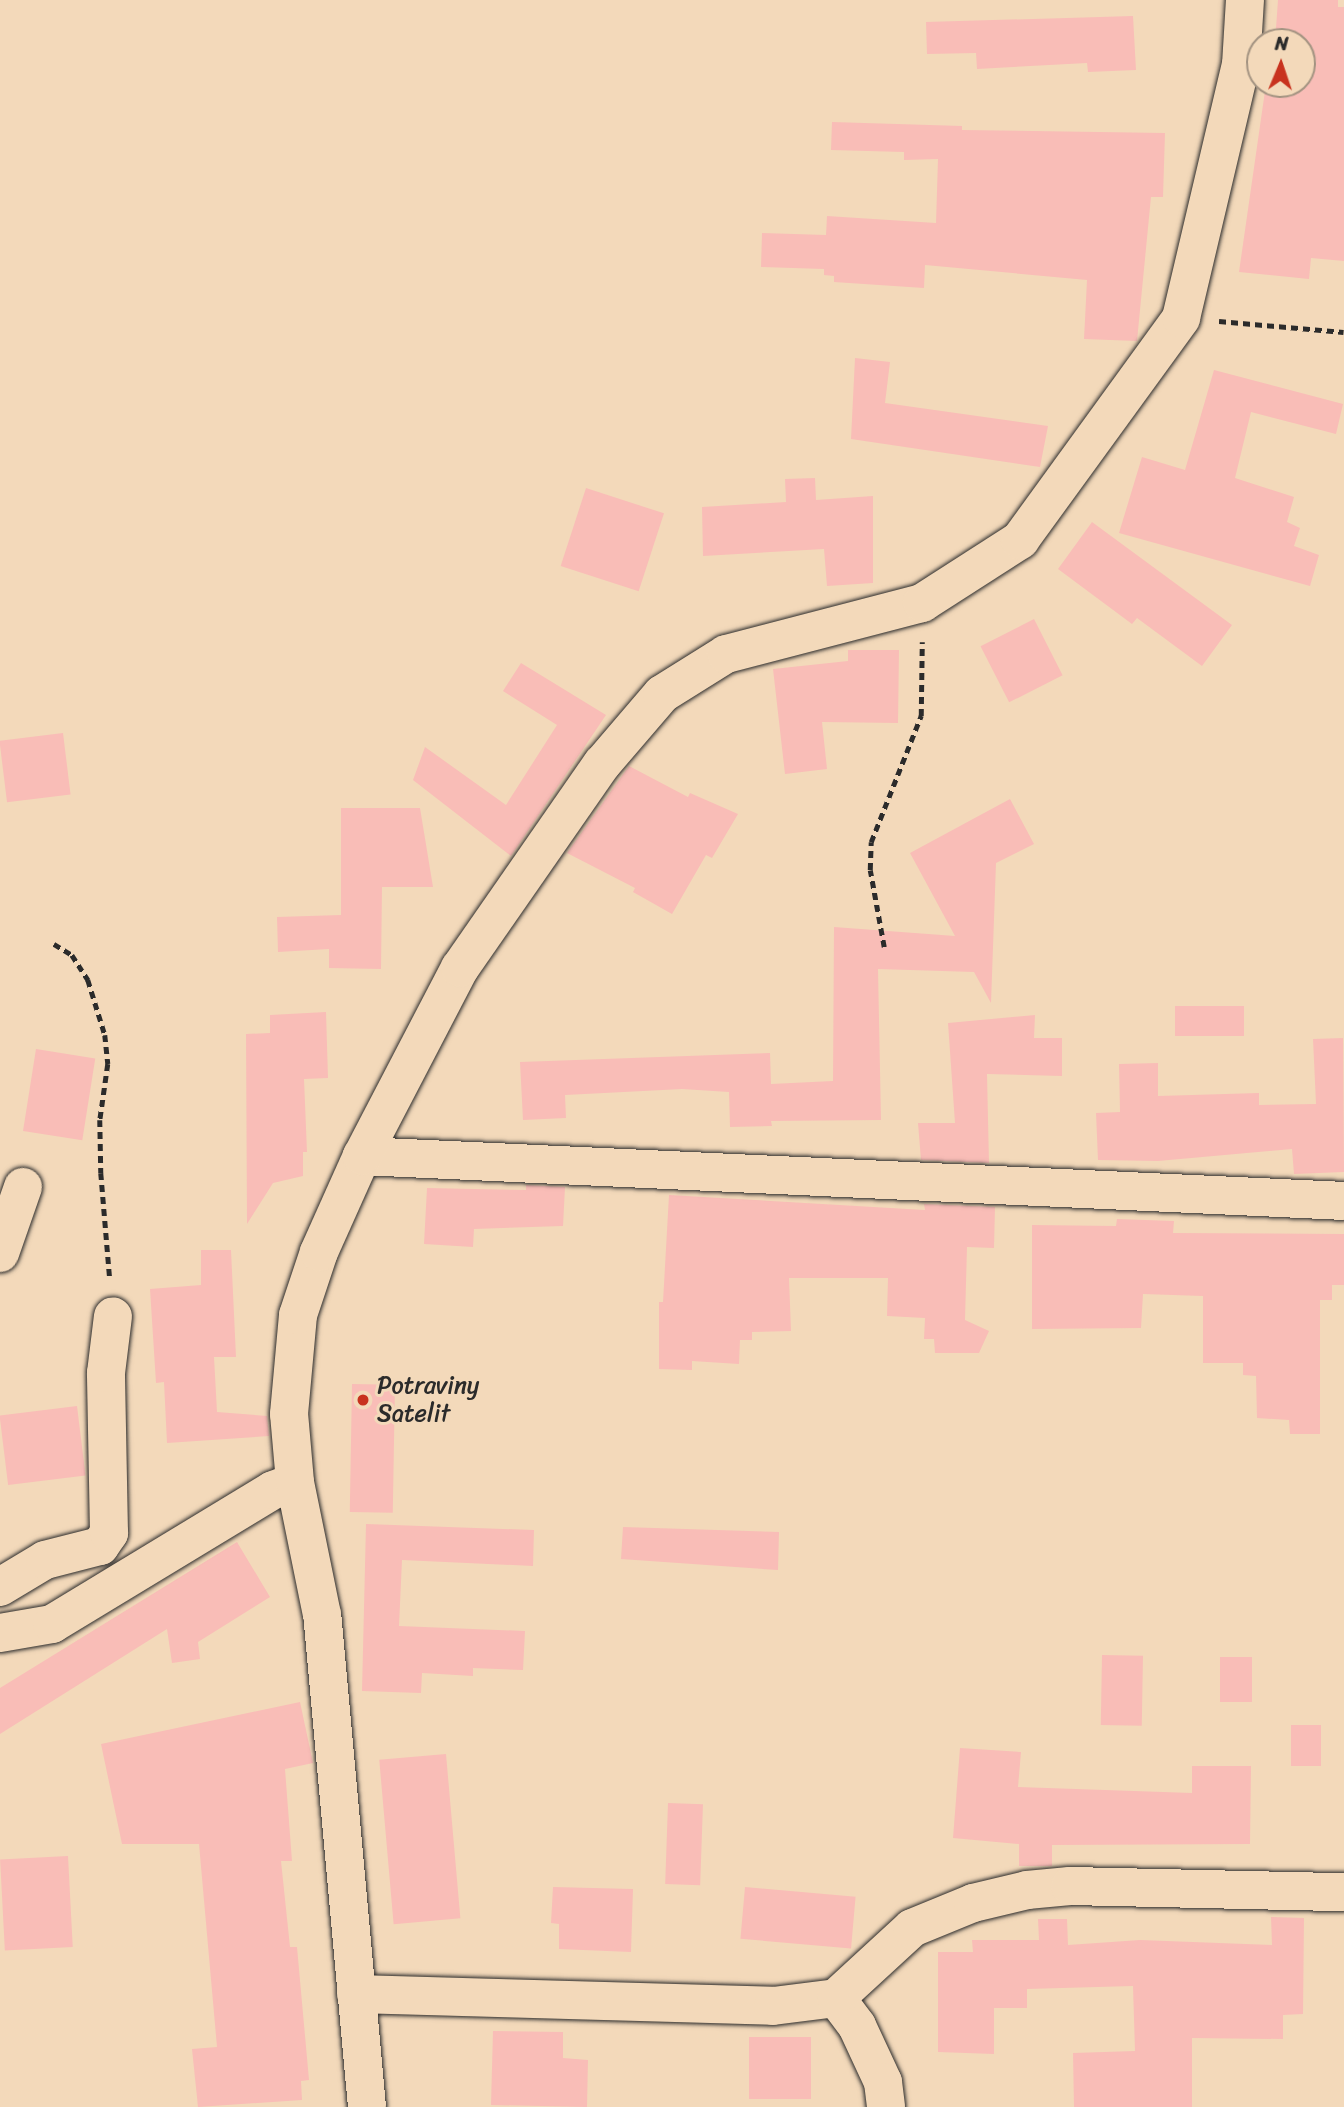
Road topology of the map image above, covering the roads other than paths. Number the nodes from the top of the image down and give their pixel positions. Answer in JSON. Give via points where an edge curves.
{"nodes":[{"id":1,"x":1245,"y":0,"type":"edge"},
{"id":2,"x":362,"y":1156,"type":"junction"},
{"id":3,"x":23,"y":1187,"type":"dead end"},
{"id":4,"x":1344,"y":1201,"type":"edge"},
{"id":5,"x":0,"y":1253,"type":"edge"},
{"id":6,"x":113,"y":1316,"type":"road end"},
{"id":7,"x":295,"y":1482,"type":"junction"},
{"id":8,"x":0,"y":1587,"type":"edge"},
{"id":9,"x":0,"y":1633,"type":"edge"},
{"id":10,"x":1344,"y":1892,"type":"edge"},
{"id":11,"x":356,"y":1994,"type":"junction"},
{"id":12,"x":836,"y":1998,"type":"junction"},
{"id":13,"x":367,"y":2107,"type":"edge"},
{"id":14,"x":886,"y":2107,"type":"edge"}],
"edges":[{"from":1,"to":2,"type":"street","via":[[1241,65],[1181,318],[1020,540],[922,603],[726,653],[662,694],[602,764],[460,968]]},
{"from":2,"to":4,"type":"street"},
{"from":2,"to":7,"type":"street","via":[[319,1252],[298,1315],[289,1414]]},
{"from":3,"to":5,"type":"street"},
{"from":6,"to":8,"type":"street","via":[[106,1373],[109,1533],[100,1546],[45,1560]]},
{"from":7,"to":9,"type":"street","via":[[272,1490],[52,1624]]},
{"from":7,"to":11,"type":"street","via":[[322,1615]]},
{"from":10,"to":12,"type":"street","via":[[1070,1886],[1027,1890],[973,1903],[912,1928]]},
{"from":11,"to":12,"type":"street","via":[[714,2007]]},
{"from":11,"to":13,"type":"street"},
{"from":12,"to":14,"type":"street","via":[[857,2026],[883,2082]]}]}
